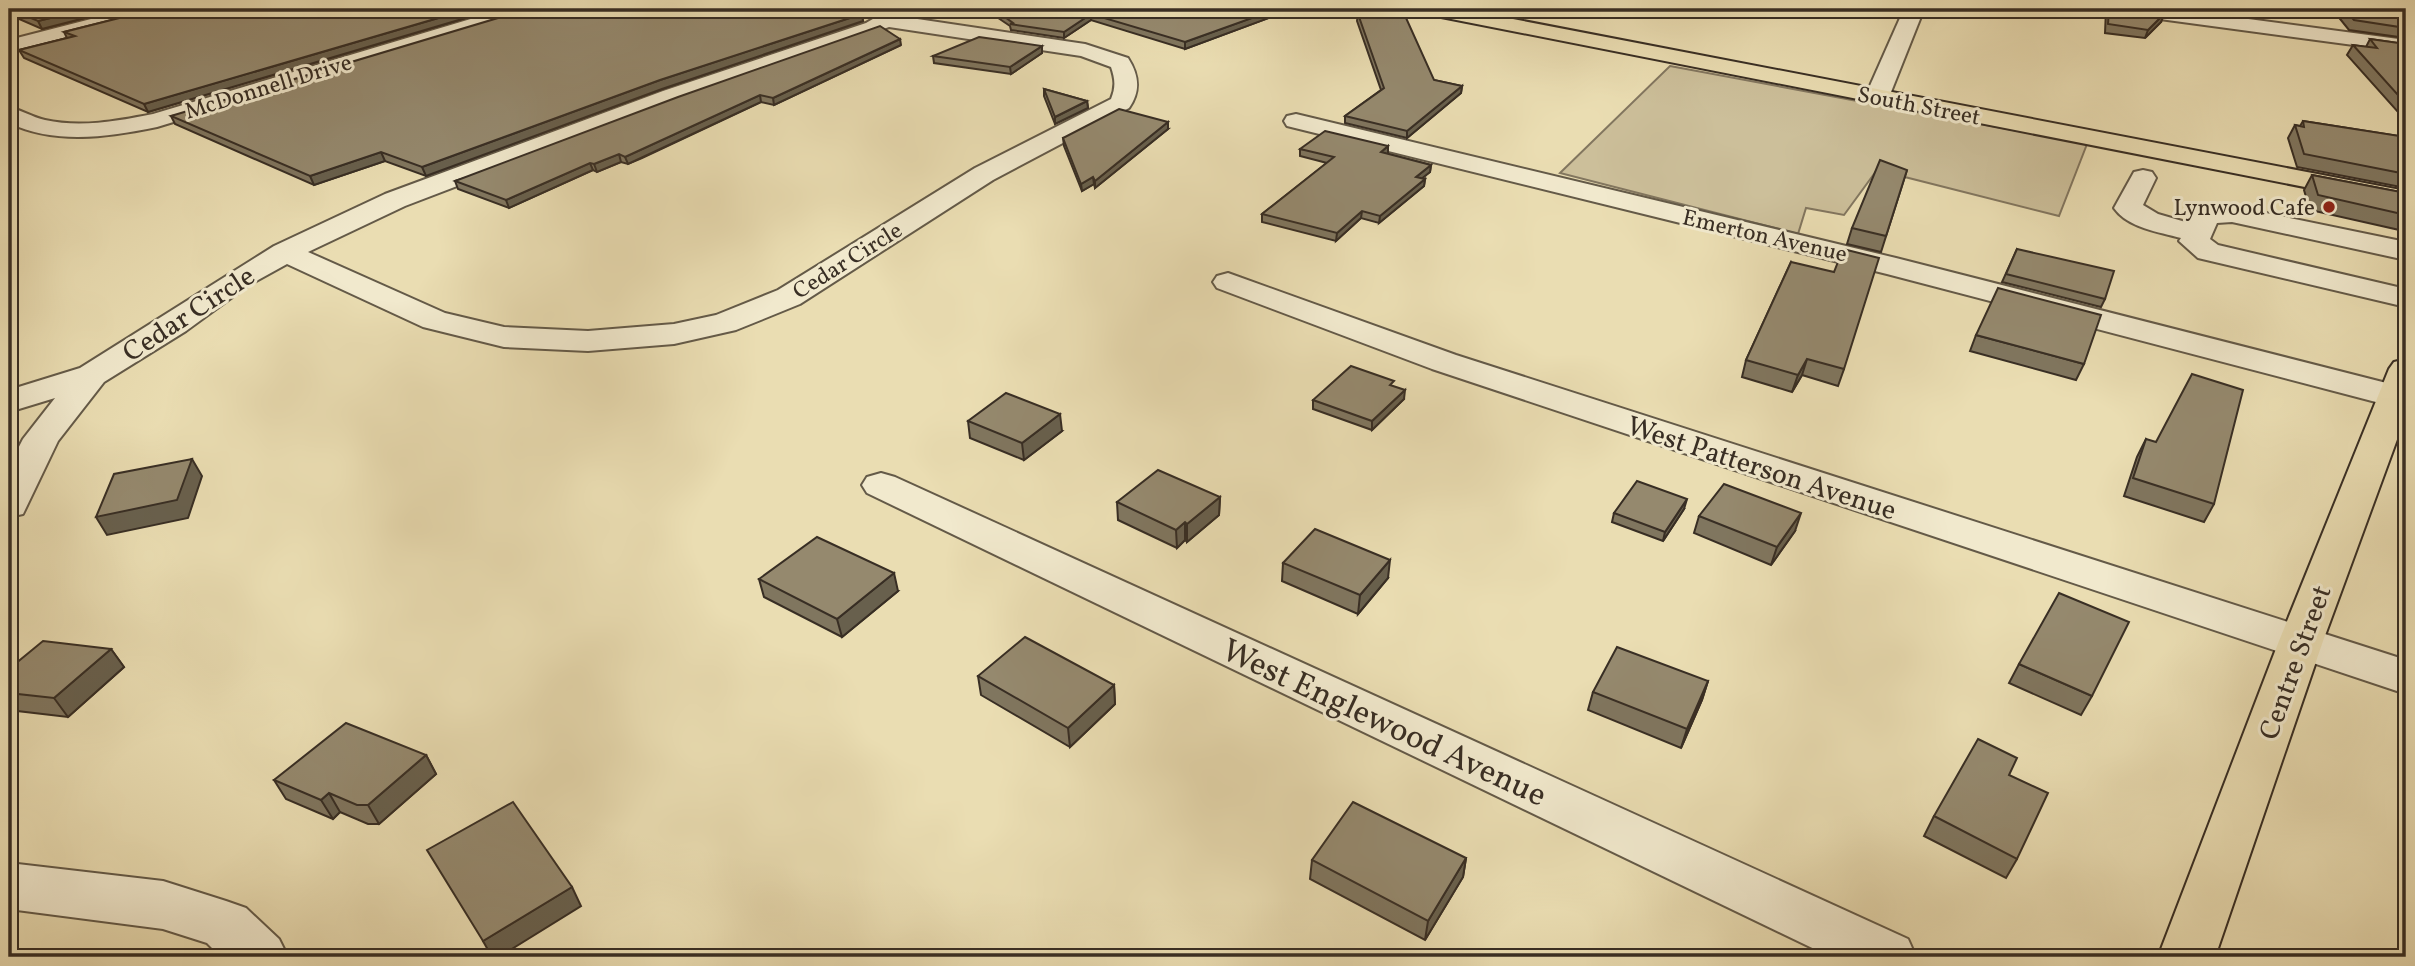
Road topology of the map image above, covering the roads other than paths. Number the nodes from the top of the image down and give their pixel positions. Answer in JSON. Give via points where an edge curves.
{"nodes":[{"id":1,"x":153,"y":9,"type":"edge"},
{"id":2,"x":524,"y":9,"type":"edge"},
{"id":3,"x":1432,"y":9,"type":"edge"},
{"id":4,"x":1914,"y":9,"type":"edge"},
{"id":5,"x":2130,"y":9,"type":"edge"},
{"id":6,"x":895,"y":15,"type":"edge"},
{"id":7,"x":2233,"y":16,"type":"edge"},
{"id":8,"x":9,"y":46,"type":"edge"},
{"id":9,"x":2406,"y":46,"type":"edge"},
{"id":10,"x":1877,"y":97,"type":"junction"},
{"id":11,"x":9,"y":114,"type":"edge"},
{"id":12,"x":1296,"y":121,"type":"dead end"},
{"id":13,"x":2143,"y":178,"type":"dead end"},
{"id":14,"x":2406,"y":199,"type":"edge"},
{"id":15,"x":2198,"y":234,"type":"junction"},
{"id":16,"x":2406,"y":251,"type":"edge"},
{"id":17,"x":284,"y":252,"type":"junction"},
{"id":18,"x":1227,"y":282,"type":"dead end"},
{"id":19,"x":2406,"y":298,"type":"edge"},
{"id":20,"x":92,"y":375,"type":"junction"},
{"id":21,"x":2401,"y":382,"type":"edge"},
{"id":22,"x":9,"y":401,"type":"edge"},
{"id":23,"x":881,"y":485,"type":"dead end"},
{"id":24,"x":9,"y":505,"type":"edge"},
{"id":25,"x":2301,"y":641,"type":"junction"},
{"id":26,"x":2406,"y":677,"type":"edge"},
{"id":27,"x":9,"y":886,"type":"edge"},
{"id":28,"x":259,"y":957,"type":"edge"},
{"id":29,"x":1888,"y":957,"type":"edge"},
{"id":30,"x":2186,"y":957,"type":"edge"}],
"edges":[{"from":1,"to":8,"type":"street"},
{"from":2,"to":11,"type":"street","name":"McDonnell Drive","via":[[158,120],[73,132],[22,122]]},
{"from":3,"to":10,"type":"main road","name":"South Street"},
{"from":4,"to":10,"type":"street"},
{"from":5,"to":7,"type":"street"},
{"from":6,"to":17,"type":"street","name":"Cedar Circle","via":[[395,200]]},
{"from":6,"to":17,"type":"street","name":"Cedar Circle","via":[[1085,50],[1120,62],[1128,79],[1126,92],[1121,103],[984,174],[789,297],[725,323],[674,334],[588,341],[504,337],[434,320]]},
{"from":7,"to":9,"type":"street"},
{"from":10,"to":14,"type":"main road","name":"South Street"},
{"from":12,"to":21,"type":"street","name":"Emerton Avenue","via":[[1896,267]]},
{"from":13,"to":15,"type":"street","via":[[2128,208],[2148,220]]},
{"from":15,"to":16,"type":"street","via":[[2207,215],[2232,214]]},
{"from":15,"to":19,"type":"street","via":[[2194,241],[2208,252]]},
{"from":17,"to":20,"type":"street","name":"Cedar Circle"},
{"from":18,"to":25,"type":"street","name":"West Patterson Avenue","via":[[1444,362]]},
{"from":20,"to":22,"type":"street"},
{"from":20,"to":24,"type":"street","via":[[41,439]]},
{"from":21,"to":25,"type":"main road","name":"Centre Street"},
{"from":23,"to":29,"type":"street","name":"West Englewood Avenue"},
{"from":25,"to":26,"type":"street","name":"West Patterson Avenue"},
{"from":25,"to":30,"type":"main road","name":"Centre Street"},
{"from":27,"to":28,"type":"street","via":[[163,905],[226,925]]}]}
